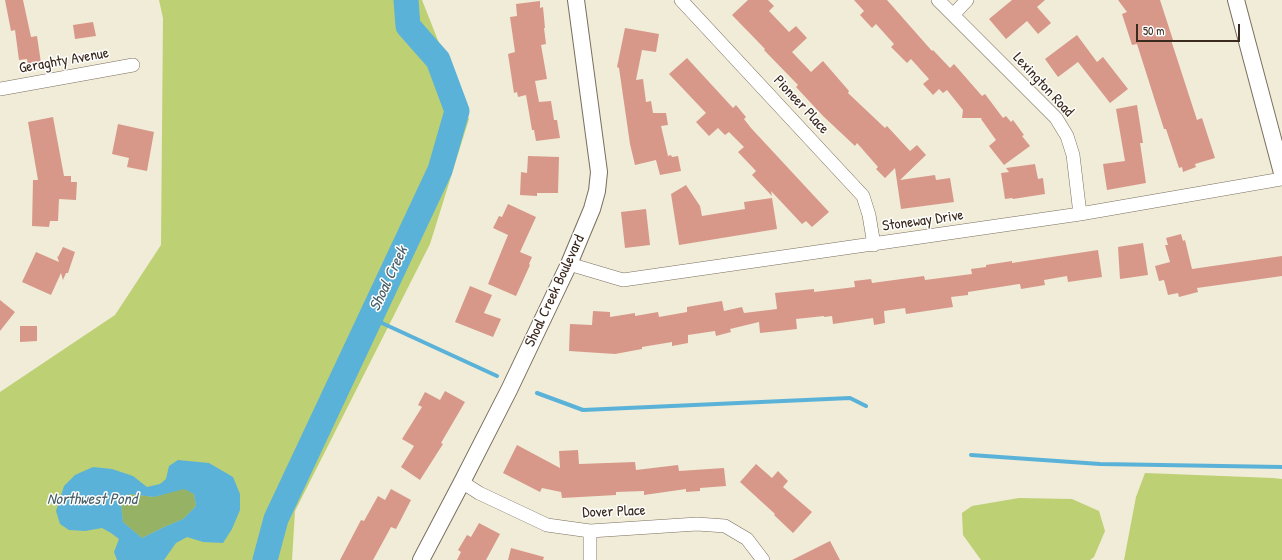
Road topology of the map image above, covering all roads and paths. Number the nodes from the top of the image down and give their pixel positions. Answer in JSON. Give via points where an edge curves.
{"nodes":[{"id":1,"x":576,"y":0,"type":"edge"},
{"id":2,"x":681,"y":0,"type":"edge"},
{"id":3,"x":938,"y":0,"type":"edge"},
{"id":4,"x":967,"y":0,"type":"edge"},
{"id":5,"x":1236,"y":0,"type":"edge"},
{"id":6,"x":953,"y":15,"type":"junction"},
{"id":7,"x":133,"y":65,"type":"dead end"},
{"id":8,"x":0,"y":89,"type":"edge"},
{"id":9,"x":1282,"y":173,"type":"edge"},
{"id":10,"x":1282,"y":179,"type":"edge"},
{"id":11,"x":1080,"y":214,"type":"junction"},
{"id":12,"x":874,"y":245,"type":"junction"},
{"id":13,"x":569,"y":264,"type":"junction"},
{"id":14,"x":462,"y":482,"type":"junction"},
{"id":15,"x":590,"y":531,"type":"junction"},
{"id":16,"x":421,"y":560,"type":"edge"},
{"id":17,"x":590,"y":560,"type":"edge"},
{"id":18,"x":763,"y":560,"type":"edge"}],
"edges":[{"from":1,"to":13,"type":"street","name":"Shoal Creek Boulevard","via":[[599,172],[592,209]]},
{"from":2,"to":12,"type":"street","name":"Pioneer Place","via":[[863,196],[870,215]]},
{"from":3,"to":6,"type":"street","name":"Lexington Road"},
{"from":4,"to":6,"type":"street"},
{"from":5,"to":9,"type":"street"},
{"from":6,"to":11,"type":"street","name":"Lexington Road","via":[[1056,118],[1067,136],[1074,155]]},
{"from":7,"to":8,"type":"street","name":"Geraghty Avenue"},
{"from":10,"to":11,"type":"street","name":"Stoneway Drive"},
{"from":11,"to":12,"type":"street","name":"Stoneway Drive"},
{"from":12,"to":13,"type":"street","name":"Stoneway Drive","via":[[623,280]]},
{"from":13,"to":14,"type":"street","name":"Shoal Creek Boulevard"},
{"from":14,"to":15,"type":"street","name":"Dover Place","via":[[479,493],[546,524]]},
{"from":14,"to":16,"type":"street","name":"Shoal Creek Boulevard"},
{"from":15,"to":17,"type":"street"},
{"from":15,"to":18,"type":"street","name":"Dover Place","via":[[697,524],[725,526],[747,539]]}]}
